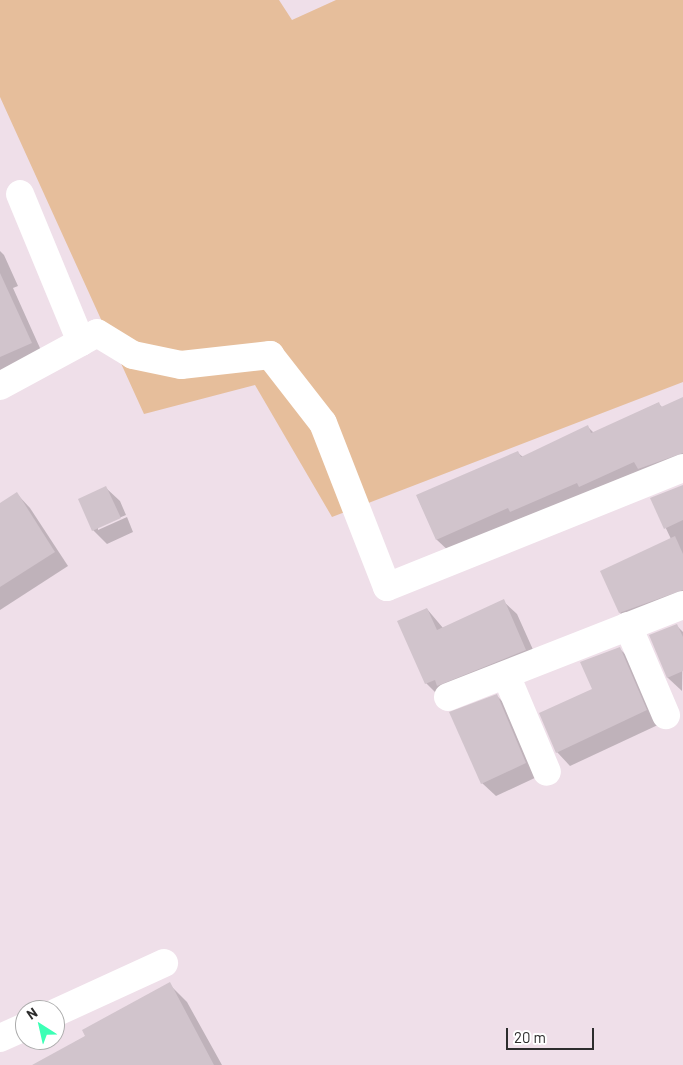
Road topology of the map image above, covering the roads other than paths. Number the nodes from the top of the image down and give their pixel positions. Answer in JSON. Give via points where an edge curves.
{"nodes":[{"id":1,"x":20,"y":194,"type":"dead end"},
{"id":2,"x":81,"y":342,"type":"junction"},
{"id":3,"x":0,"y":386,"type":"edge"},
{"id":4,"x":683,"y":468,"type":"edge"},
{"id":5,"x":683,"y":605,"type":"edge"},
{"id":6,"x":628,"y":626,"type":"junction"},
{"id":7,"x":506,"y":675,"type":"junction"},
{"id":8,"x":448,"y":697,"type":"dead end"},
{"id":9,"x":666,"y":715,"type":"dead end"},
{"id":10,"x":547,"y":772,"type":"dead end"},
{"id":11,"x":164,"y":963,"type":"dead end"},
{"id":12,"x":65,"y":1008,"type":"edge"},
{"id":13,"x":15,"y":1031,"type":"edge"},
{"id":14,"x":0,"y":1038,"type":"edge"}],
"edges":[{"from":1,"to":2,"type":"street"},
{"from":2,"to":3,"type":"street"},
{"from":2,"to":4,"type":"street","via":[[97,333],[133,355],[181,365],[270,355],[323,422],[387,588]]},
{"from":5,"to":6,"type":"street"},
{"from":6,"to":7,"type":"street"},
{"from":6,"to":9,"type":"street"},
{"from":7,"to":8,"type":"street"},
{"from":7,"to":10,"type":"street"},
{"from":11,"to":12,"type":"street"},
{"from":13,"to":14,"type":"street"}]}
